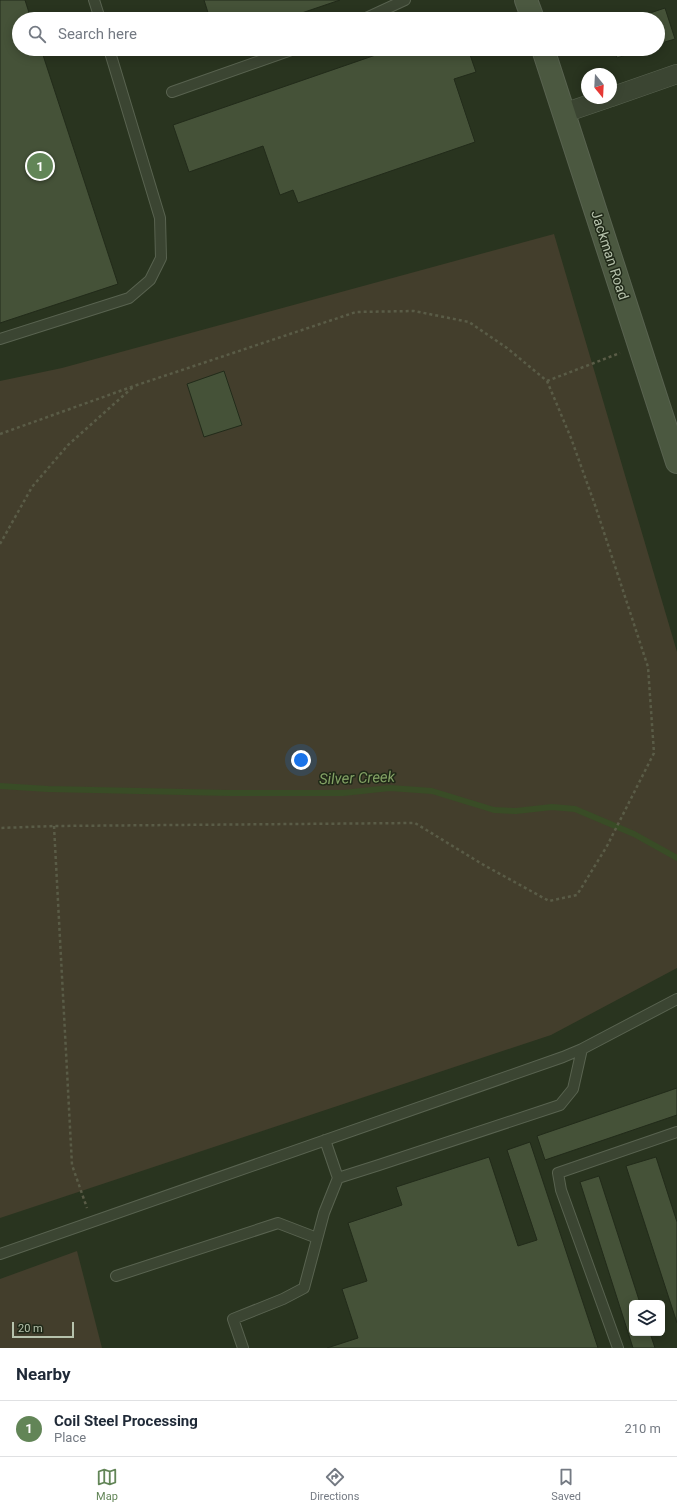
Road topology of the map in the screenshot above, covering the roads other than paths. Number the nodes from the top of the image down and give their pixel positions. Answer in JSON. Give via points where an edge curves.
{"nodes":[{"id":1,"x":94,"y":0,"type":"edge"},
{"id":2,"x":405,"y":0,"type":"edge"},
{"id":3,"x":526,"y":0,"type":"edge"},
{"id":4,"x":98,"y":12,"type":"edge"},
{"id":5,"x":379,"y":12,"type":"edge"},
{"id":6,"x":530,"y":12,"type":"edge"},
{"id":7,"x":111,"y":56,"type":"edge"},
{"id":8,"x":274,"y":56,"type":"edge"},
{"id":9,"x":545,"y":56,"type":"edge"},
{"id":10,"x":677,"y":74,"type":"edge"},
{"id":11,"x":172,"y":92,"type":"dead end"},
{"id":12,"x":617,"y":95,"type":"edge"},
{"id":13,"x":592,"y":104,"type":"edge"},
{"id":14,"x":564,"y":113,"type":"junction"},
{"id":15,"x":0,"y":338,"type":"edge"},
{"id":16,"x":677,"y":462,"type":"edge"},
{"id":17,"x":677,"y":1000,"type":"edge"},
{"id":18,"x":582,"y":1049,"type":"junction"},
{"id":19,"x":677,"y":1132,"type":"edge"},
{"id":20,"x":325,"y":1140,"type":"junction"},
{"id":21,"x":338,"y":1178,"type":"junction"},
{"id":22,"x":317,"y":1238,"type":"junction"},
{"id":23,"x":0,"y":1254,"type":"edge"},
{"id":24,"x":116,"y":1276,"type":"dead end"},
{"id":25,"x":243,"y":1348,"type":"edge"},
{"id":26,"x":618,"y":1348,"type":"edge"}],
"edges":[{"from":1,"to":4,"type":"lane"},
{"from":2,"to":5,"type":"lane"},
{"from":3,"to":6,"type":"main road"},
{"from":7,"to":15,"type":"lane","via":[[160,218],[161,258],[150,280],[130,298]]},
{"from":8,"to":11,"type":"lane"},
{"from":9,"to":14,"type":"main road","name":"Jackman Road"},
{"from":10,"to":12,"type":"street"},
{"from":13,"to":14,"type":"street"},
{"from":14,"to":16,"type":"main road","name":"Jackman Road"},
{"from":17,"to":18,"type":"lane"},
{"from":18,"to":20,"type":"lane"},
{"from":18,"to":21,"type":"lane","via":[[573,1089],[560,1105]]},
{"from":19,"to":26,"type":"lane","via":[[558,1173],[560,1190]]},
{"from":20,"to":21,"type":"lane"},
{"from":20,"to":23,"type":"lane"},
{"from":21,"to":22,"type":"lane"},
{"from":22,"to":24,"type":"lane","via":[[278,1223]]},
{"from":22,"to":25,"type":"lane","via":[[304,1288],[234,1319]]}]}
